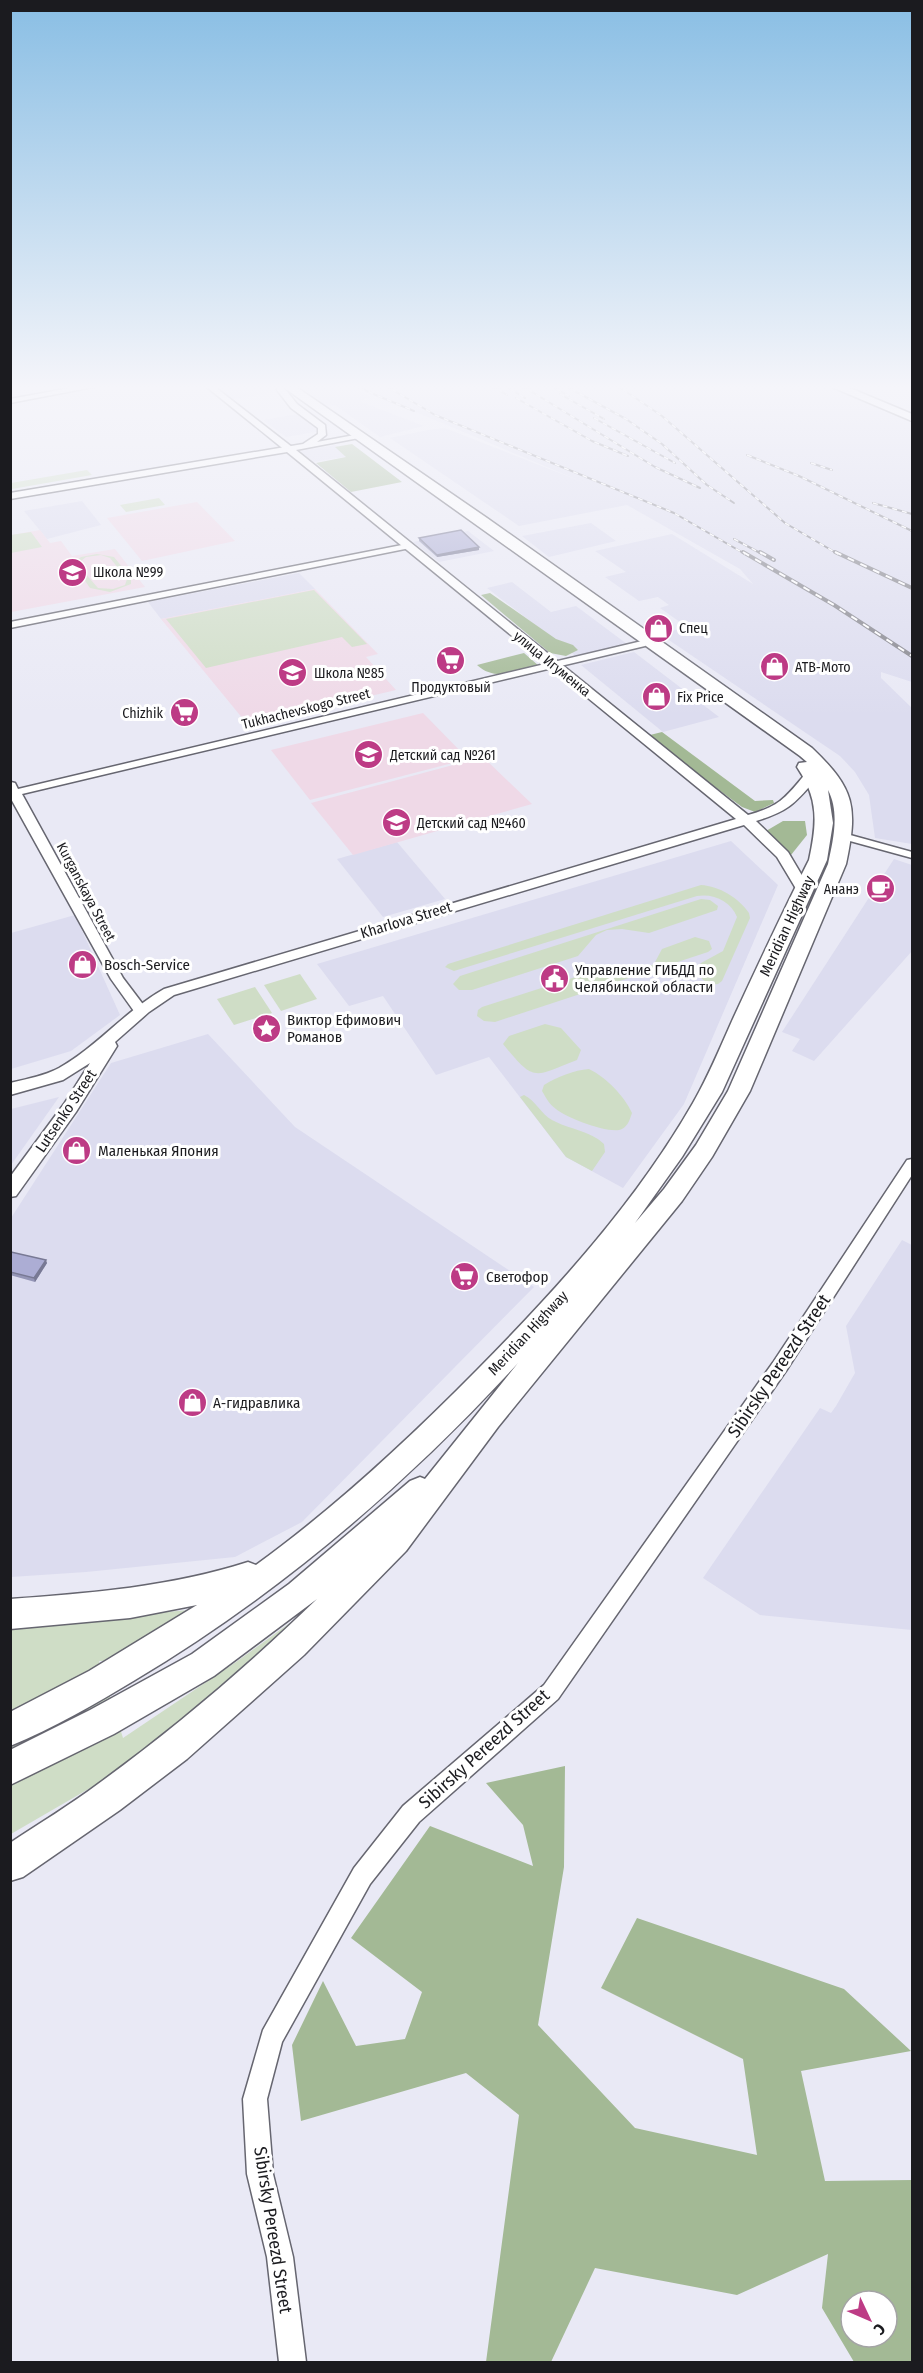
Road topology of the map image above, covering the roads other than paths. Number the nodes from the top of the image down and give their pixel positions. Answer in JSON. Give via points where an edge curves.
{"nodes":[{"id":1,"x":347,"y":495,"type":"edge"},
{"id":2,"x":434,"y":495,"type":"edge"},
{"id":3,"x":436,"y":495,"type":"edge"},
{"id":4,"x":407,"y":546,"type":"junction"},
{"id":5,"x":10,"y":626,"type":"edge"},
{"id":6,"x":642,"y":645,"type":"junction"},
{"id":7,"x":556,"y":666,"type":"junction"},
{"id":8,"x":812,"y":775,"type":"junction"},
{"id":9,"x":12,"y":790,"type":"edge"},
{"id":10,"x":747,"y":820,"type":"junction"},
{"id":11,"x":843,"y":836,"type":"junction"},
{"id":12,"x":912,"y":855,"type":"edge"},
{"id":13,"x":803,"y":889,"type":"junction"},
{"id":14,"x":141,"y":1011,"type":"junction"},
{"id":15,"x":119,"y":1029,"type":"junction"},
{"id":16,"x":69,"y":1070,"type":"junction"},
{"id":17,"x":84,"y":1085,"type":"junction"},
{"id":18,"x":10,"y":1089,"type":"edge"},
{"id":19,"x":912,"y":1164,"type":"edge"},
{"id":20,"x":10,"y":1191,"type":"edge"},
{"id":21,"x":488,"y":1419,"type":"junction"},
{"id":22,"x":278,"y":1566,"type":"junction"},
{"id":23,"x":10,"y":1614,"type":"edge"},
{"id":24,"x":10,"y":1730,"type":"edge"},
{"id":25,"x":10,"y":1768,"type":"edge"},
{"id":26,"x":46,"y":1841,"type":"junction"},
{"id":27,"x":10,"y":1856,"type":"edge"},
{"id":28,"x":10,"y":1864,"type":"edge"},
{"id":29,"x":292,"y":2362,"type":"edge"}],
"edges":[{"from":1,"to":4,"type":"street","name":"улица Игуменка"},
{"from":2,"to":6,"type":"main road","name":"Meridian Highway"},
{"from":3,"to":11,"type":"main road","name":"Meridian Highway","via":[[806,752],[836,786],[843,802]]},
{"from":4,"to":5,"type":"street"},
{"from":4,"to":7,"type":"street","name":"улица Игуменка"},
{"from":6,"to":7,"type":"street","name":"Tukhachevskogo Street"},
{"from":6,"to":8,"type":"main road","name":"Meridian Highway","via":[[782,747]]},
{"from":7,"to":9,"type":"street","name":"Tukhachevskogo Street"},
{"from":7,"to":10,"type":"street","name":"улица Игуменка"},
{"from":8,"to":10,"type":"street","name":"Kharlova Street","via":[[787,804]]},
{"from":8,"to":13,"type":"main road","name":"Meridian Highway","via":[[825,809],[825,833],[818,860]]},
{"from":9,"to":14,"type":"street","name":"Kurganskaya Street","via":[[117,979]]},
{"from":10,"to":13,"type":"street","name":"улица Игуменка","via":[[783,855]]},
{"from":10,"to":14,"type":"street","name":"Kharlova Street","via":[[186,986],[156,999]]},
{"from":11,"to":12,"type":"street"},
{"from":11,"to":21,"type":"main road","name":"Meridian Highway","via":[[828,886],[764,1037],[739,1091],[704,1151],[629,1250]]},
{"from":13,"to":22,"type":"main road","name":"Meridian Highway","via":[[699,1113],[612,1238],[529,1334],[437,1428],[352,1507]]},
{"from":14,"to":15,"type":"street","name":"Kharlova Street"},
{"from":15,"to":16,"type":"street","name":"Kharlova Street"},
{"from":15,"to":17,"type":"street","name":"Lutsenko Street"},
{"from":16,"to":17,"type":"street","via":[[81,1077]]},
{"from":16,"to":18,"type":"street","name":"Kharlova Street"},
{"from":17,"to":20,"type":"street","name":"Lutsenko Street"},
{"from":19,"to":29,"type":"street","name":"Sibirsky Pereezd Street","via":[[780,1366],[550,1692],[411,1814],[362,1876],[271,2038],[255,2099],[260,2174],[280,2257]]},
{"from":21,"to":25,"type":"main road","via":[[414,1495],[300,1594],[203,1665]]},
{"from":21,"to":26,"type":"main road","via":[[395,1541],[311,1627],[138,1777]]},
{"from":22,"to":23,"type":"main road","via":[[219,1587],[176,1596]]},
{"from":22,"to":24,"type":"main road","name":"Meridian Highway","via":[[102,1683]]},
{"from":26,"to":27,"type":"main road"},
{"from":26,"to":28,"type":"main road"}]}
